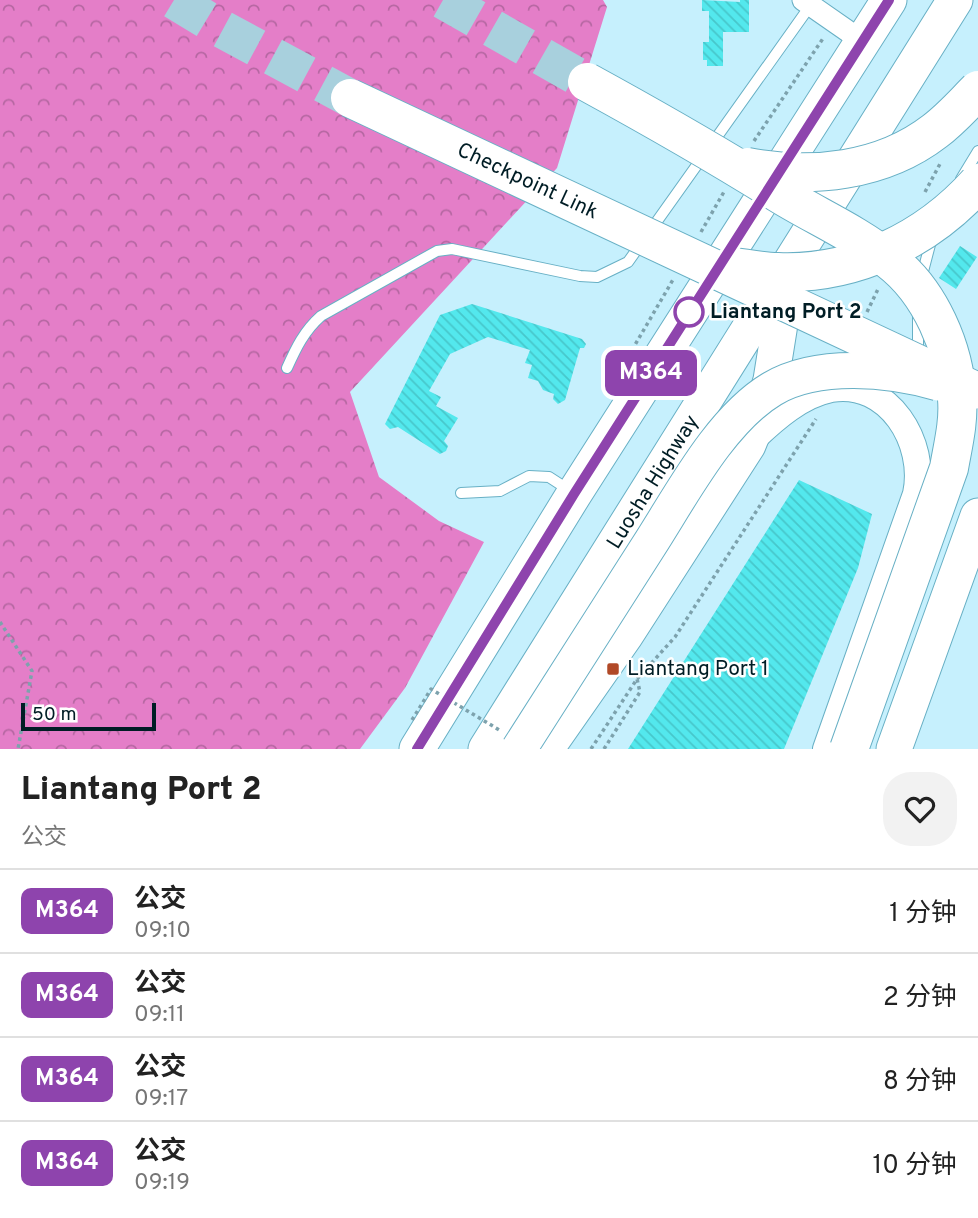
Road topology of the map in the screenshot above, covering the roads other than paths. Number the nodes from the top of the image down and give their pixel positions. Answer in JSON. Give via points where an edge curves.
{"nodes":[{"id":1,"x":889,"y":0,"type":"edge"},
{"id":2,"x":955,"y":0,"type":"edge"},
{"id":3,"x":806,"y":3,"type":"edge"},
{"id":4,"x":862,"y":41,"type":"junction"},
{"id":5,"x":587,"y":82,"type":"tunnel mouth"},
{"id":6,"x":978,"y":90,"type":"edge"},
{"id":7,"x":351,"y":97,"type":"tunnel mouth"},
{"id":8,"x":978,"y":151,"type":"edge"},
{"id":9,"x":736,"y":165,"type":"junction"},
{"id":10,"x":962,"y":187,"type":"edge"},
{"id":11,"x":794,"y":258,"type":"junction"},
{"id":12,"x":705,"y":263,"type":"junction"},
{"id":13,"x":288,"y":368,"type":"dead end"},
{"id":14,"x":912,"y":389,"type":"dead end"},
{"id":15,"x":978,"y":394,"type":"edge"},
{"id":16,"x":748,"y":444,"type":"junction"},
{"id":17,"x":461,"y":493,"type":"dead end"},
{"id":18,"x":574,"y":494,"type":"junction"},
{"id":19,"x":978,"y":516,"type":"edge"},
{"id":20,"x":415,"y":734,"type":"edge"},
{"id":21,"x":504,"y":745,"type":"edge"},
{"id":22,"x":545,"y":749,"type":"edge"},
{"id":23,"x":826,"y":749,"type":"edge"},
{"id":24,"x":849,"y":749,"type":"edge"},
{"id":25,"x":894,"y":749,"type":"edge"}],
"edges":[{"from":1,"to":4,"type":"highway"},
{"from":2,"to":11,"type":"highway","name":"Luosha Highway"},
{"from":3,"to":4,"type":"street"},
{"from":3,"to":13,"type":"lane","via":[[628,262],[597,277],[579,276],[452,250],[437,251],[321,316],[297,345]]},
{"from":4,"to":18,"type":"highway"},
{"from":5,"to":9,"type":"highway","bridge":true},
{"from":6,"to":9,"type":"highway","bridge":true,"via":[[934,132],[866,165],[800,173]]},
{"from":7,"to":12,"type":"highway","name":"Checkpoint Link","bridge":true},
{"from":8,"to":10,"type":"lane"},
{"from":9,"to":24,"type":"highway","bridge":true,"via":[[892,262],[928,305],[954,374],[957,422],[949,468]]},
{"from":10,"to":12,"type":"highway","bridge":true,"via":[[948,212],[923,232],[867,260],[777,272]]},
{"from":10,"to":14,"type":"lane","via":[[934,231],[922,273],[917,345],[923,377]]},
{"from":11,"to":16,"type":"highway","via":[[771,380]]},
{"from":11,"to":21,"type":"highway","name":"Luosha Highway"},
{"from":12,"to":15,"type":"highway","name":"Checkpoint Link","bridge":true},
{"from":15,"to":21,"type":"highway","bridge":true,"via":[[905,375],[849,371],[797,379],[752,402],[735,419]]},
{"from":16,"to":22,"type":"highway","via":[[625,636]]},
{"from":16,"to":23,"type":"street","via":[[782,413],[811,396],[846,388],[899,409],[917,458],[919,480],[906,524]]},
{"from":17,"to":18,"type":"lane","via":[[500,491],[529,476],[550,477]]},
{"from":18,"to":20,"type":"highway"},
{"from":19,"to":25,"type":"highway"}]}
